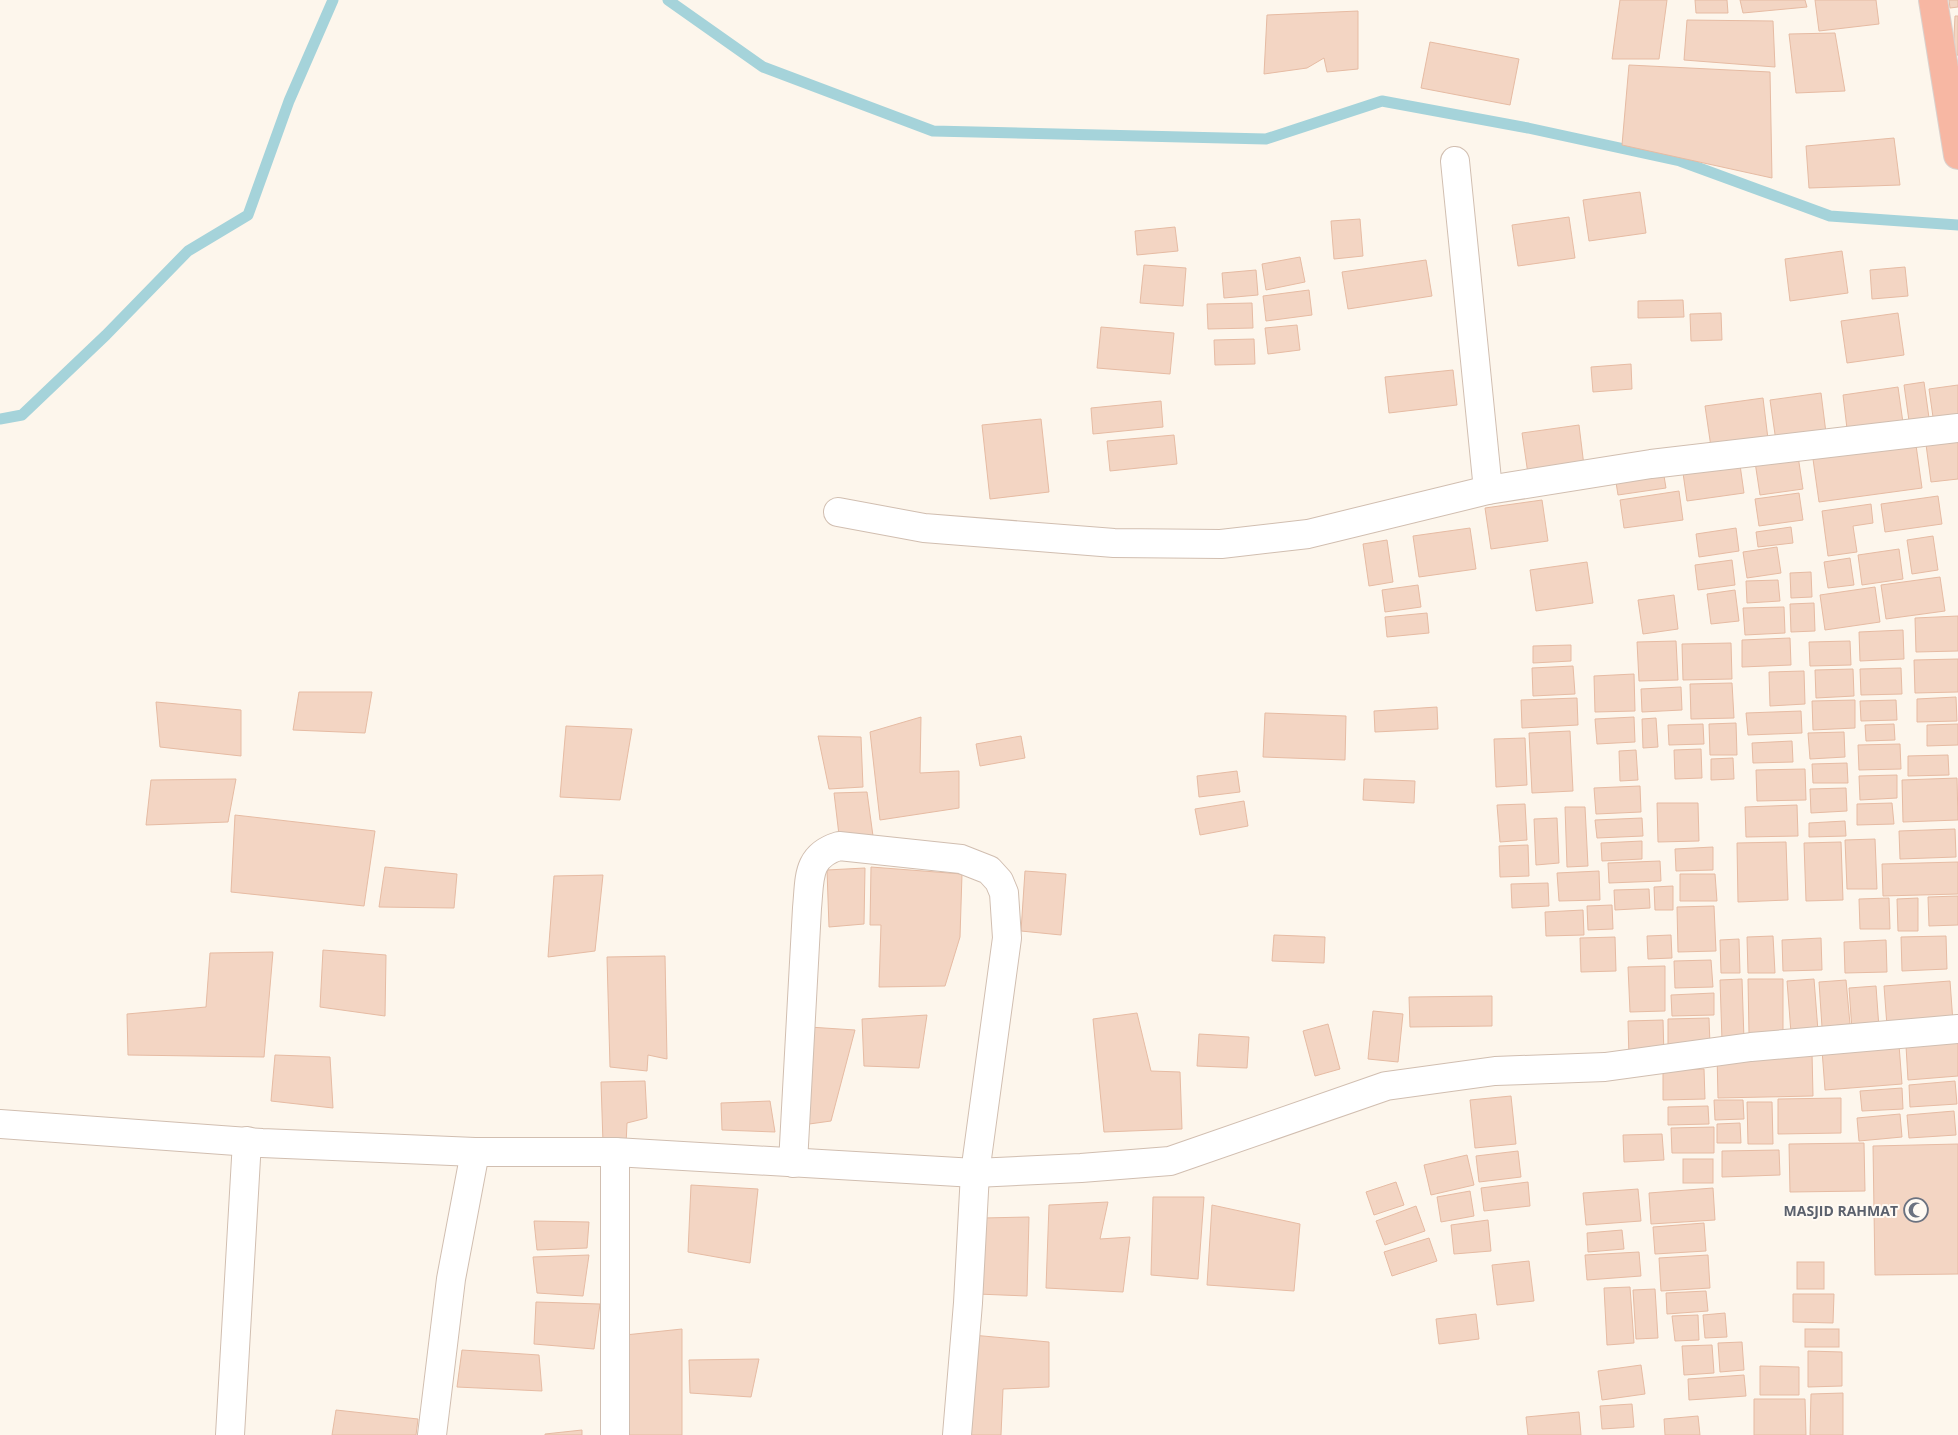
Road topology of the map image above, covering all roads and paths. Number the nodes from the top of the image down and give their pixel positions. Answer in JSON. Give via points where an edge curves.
{"nodes":[{"id":1,"x":1933,"y":0,"type":"edge"},
{"id":2,"x":1958,"y":155,"type":"edge"},
{"id":3,"x":1454,"y":161,"type":"dead end"},
{"id":4,"x":1958,"y":428,"type":"edge"},
{"id":5,"x":1488,"y":490,"type":"junction"},
{"id":6,"x":838,"y":512,"type":"dead end"},
{"id":7,"x":1958,"y":1029,"type":"edge"},
{"id":8,"x":0,"y":1124,"type":"edge"},
{"id":9,"x":247,"y":1141,"type":"junction"},
{"id":10,"x":475,"y":1152,"type":"junction"},
{"id":11,"x":615,"y":1152,"type":"junction"},
{"id":12,"x":793,"y":1163,"type":"junction"},
{"id":13,"x":975,"y":1173,"type":"junction"},
{"id":14,"x":230,"y":1435,"type":"edge"},
{"id":15,"x":432,"y":1435,"type":"edge"},
{"id":16,"x":614,"y":1435,"type":"edge"},
{"id":17,"x":957,"y":1435,"type":"edge"}],
"edges":[{"from":1,"to":2,"type":"highway"},
{"from":3,"to":5,"type":"street"},
{"from":4,"to":5,"type":"street","via":[[1652,464]]},
{"from":5,"to":6,"type":"street","via":[[1308,534],[1221,544],[1114,543],[924,528]]},
{"from":7,"to":13,"type":"street","via":[[1751,1047],[1605,1067],[1495,1070],[1386,1086],[1170,1161]]},
{"from":8,"to":9,"type":"street"},
{"from":9,"to":10,"type":"street"},
{"from":9,"to":14,"type":"street"},
{"from":10,"to":11,"type":"street"},
{"from":10,"to":15,"type":"street","via":[[451,1279]]},
{"from":11,"to":12,"type":"street"},
{"from":11,"to":16,"type":"street"},
{"from":12,"to":13,"type":"street"},
{"from":12,"to":13,"type":"street","via":[[811,871],[818,857],[839,846],[961,859],[989,870],[1004,893],[1007,938]]},
{"from":13,"to":17,"type":"street"}]}
